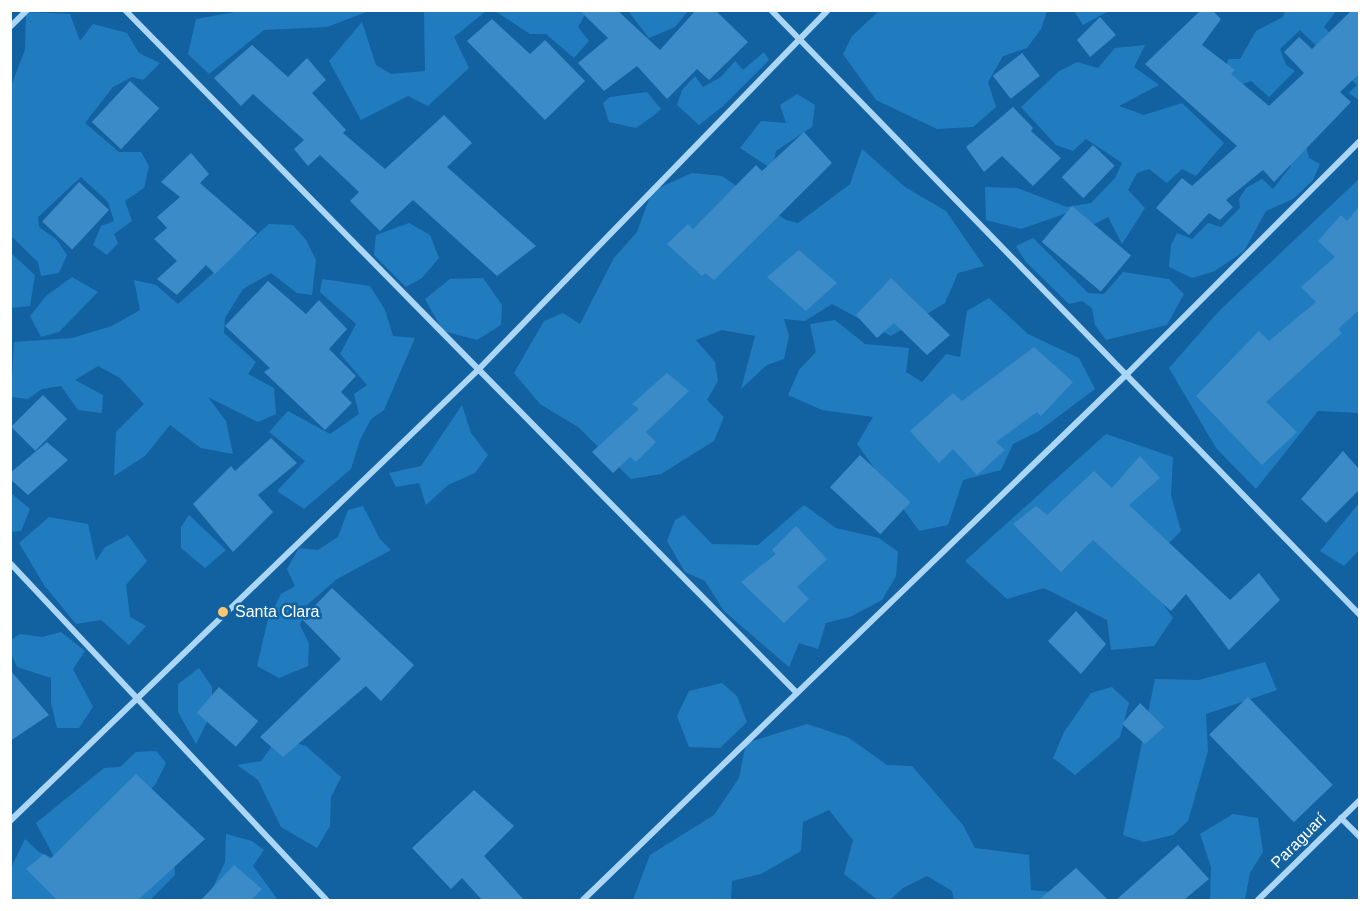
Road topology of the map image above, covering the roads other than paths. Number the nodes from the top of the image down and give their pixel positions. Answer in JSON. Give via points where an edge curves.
{"nodes":[{"id":1,"x":27,"y":10,"type":"edge"},
{"id":2,"x":125,"y":10,"type":"edge"},
{"id":3,"x":771,"y":10,"type":"edge"},
{"id":4,"x":828,"y":10,"type":"edge"},
{"id":5,"x":10,"y":27,"type":"edge"},
{"id":6,"x":799,"y":39,"type":"junction"},
{"id":7,"x":1359,"y":141,"type":"edge"},
{"id":8,"x":477,"y":371,"type":"junction"},
{"id":9,"x":1127,"y":374,"type":"junction"},
{"id":10,"x":10,"y":563,"type":"edge"},
{"id":11,"x":1359,"y":615,"type":"edge"},
{"id":12,"x":797,"y":693,"type":"junction"},
{"id":13,"x":138,"y":698,"type":"junction"},
{"id":14,"x":1359,"y":800,"type":"edge"},
{"id":15,"x":1341,"y":818,"type":"junction"},
{"id":16,"x":10,"y":821,"type":"edge"},
{"id":17,"x":1359,"y":837,"type":"edge"},
{"id":18,"x":326,"y":900,"type":"edge"},
{"id":19,"x":584,"y":900,"type":"edge"},
{"id":20,"x":1258,"y":900,"type":"edge"}],
"edges":[{"from":1,"to":5,"type":"street"},
{"from":2,"to":8,"type":"street"},
{"from":3,"to":6,"type":"street"},
{"from":4,"to":6,"type":"street"},
{"from":6,"to":8,"type":"street"},
{"from":6,"to":9,"type":"street"},
{"from":7,"to":9,"type":"street"},
{"from":8,"to":12,"type":"street"},
{"from":8,"to":13,"type":"street"},
{"from":9,"to":11,"type":"street"},
{"from":9,"to":12,"type":"street"},
{"from":10,"to":13,"type":"street"},
{"from":12,"to":19,"type":"street"},
{"from":13,"to":16,"type":"street"},
{"from":13,"to":18,"type":"street"},
{"from":14,"to":15,"type":"street","name":"Paraguarí"},
{"from":15,"to":17,"type":"street"},
{"from":15,"to":20,"type":"street","name":"Paraguarí"}]}
